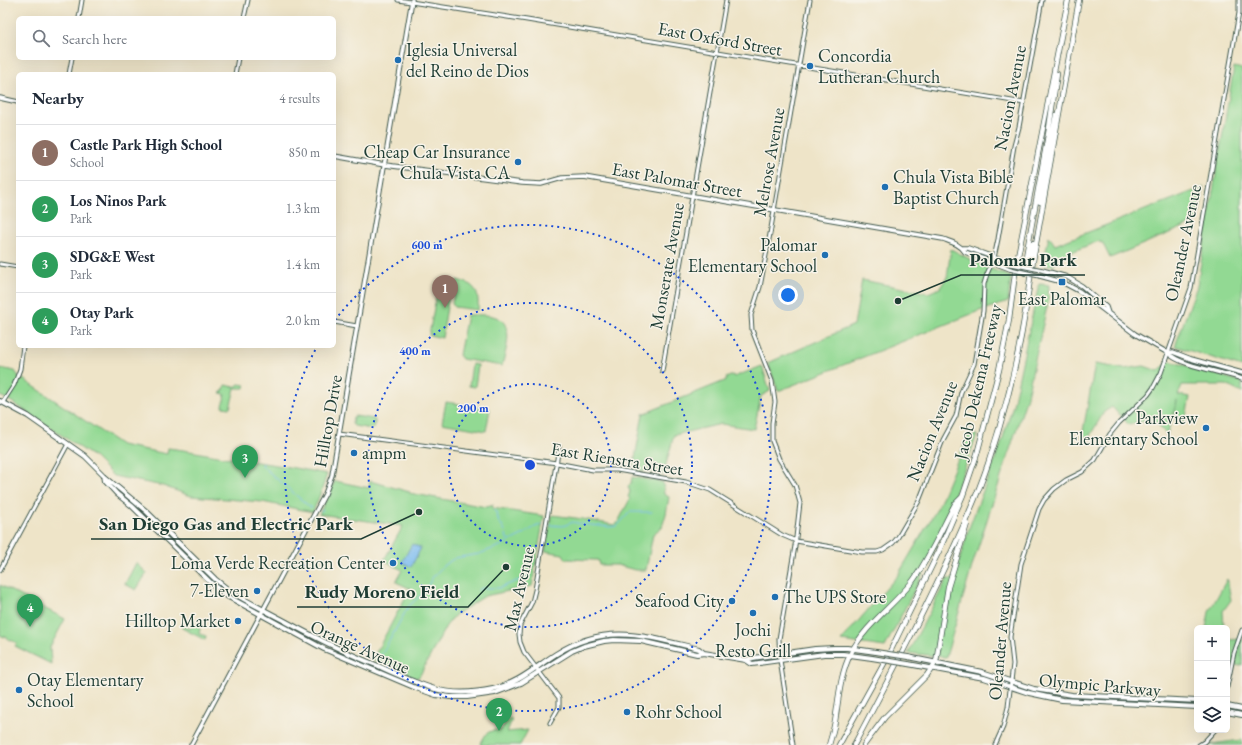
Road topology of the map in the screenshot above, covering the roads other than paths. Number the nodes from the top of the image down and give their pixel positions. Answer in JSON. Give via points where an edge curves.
{"nodes":[{"id":1,"x":82,"y":0,"type":"edge"},
{"id":2,"x":248,"y":0,"type":"edge"},
{"id":3,"x":398,"y":0,"type":"edge"},
{"id":4,"x":726,"y":0,"type":"edge"},
{"id":5,"x":810,"y":0,"type":"edge"},
{"id":6,"x":1042,"y":0,"type":"edge"},
{"id":7,"x":1068,"y":0,"type":"edge"},
{"id":8,"x":1078,"y":0,"type":"edge"},
{"id":9,"x":1239,"y":0,"type":"edge"},
{"id":10,"x":412,"y":1,"type":"edge"},
{"id":11,"x":79,"y":16,"type":"edge"},
{"id":12,"x":244,"y":16,"type":"edge"},
{"id":13,"x":1062,"y":31,"type":"junction"},
{"id":14,"x":717,"y":52,"type":"junction"},
{"id":15,"x":72,"y":60,"type":"edge"},
{"id":16,"x":238,"y":60,"type":"edge"},
{"id":17,"x":798,"y":66,"type":"junction"},
{"id":18,"x":69,"y":72,"type":"edge"},
{"id":19,"x":235,"y":72,"type":"edge"},
{"id":20,"x":0,"y":98,"type":"edge"},
{"id":21,"x":16,"y":102,"type":"edge"},
{"id":22,"x":1024,"y":103,"type":"junction"},
{"id":23,"x":336,"y":156,"type":"edge"},
{"id":24,"x":385,"y":165,"type":"junction"},
{"id":25,"x":692,"y":196,"type":"junction"},
{"id":26,"x":774,"y":211,"type":"junction"},
{"id":27,"x":1034,"y":227,"type":"junction"},
{"id":28,"x":963,"y":248,"type":"junction"},
{"id":29,"x":994,"y":258,"type":"junction"},
{"id":30,"x":992,"y":263,"type":"junction"},
{"id":31,"x":0,"y":264,"type":"edge"},
{"id":32,"x":16,"y":267,"type":"edge"},
{"id":33,"x":1026,"y":268,"type":"junction"},
{"id":34,"x":1108,"y":313,"type":"junction"},
{"id":35,"x":336,"y":322,"type":"edge"},
{"id":36,"x":357,"y":326,"type":"junction"},
{"id":37,"x":23,"y":348,"type":"edge"},
{"id":38,"x":1168,"y":353,"type":"junction"},
{"id":39,"x":662,"y":371,"type":"dead end"},
{"id":40,"x":1242,"y":373,"type":"edge"},
{"id":41,"x":1242,"y":379,"type":"edge"},
{"id":42,"x":1,"y":401,"type":"edge"},
{"id":43,"x":339,"y":434,"type":"junction"},
{"id":44,"x":68,"y":444,"type":"junction"},
{"id":45,"x":559,"y":447,"type":"dead end"},
{"id":46,"x":557,"y":463,"type":"junction"},
{"id":47,"x":104,"y":475,"type":"junction"},
{"id":48,"x":981,"y":482,"type":"junction"},
{"id":49,"x":963,"y":495,"type":"junction"},
{"id":50,"x":147,"y":512,"type":"junction"},
{"id":51,"x":142,"y":516,"type":"junction"},
{"id":52,"x":796,"y":541,"type":"junction"},
{"id":53,"x":877,"y":552,"type":"joint"},
{"id":54,"x":0,"y":570,"type":"edge"},
{"id":55,"x":263,"y":610,"type":"junction"},
{"id":56,"x":260,"y":615,"type":"junction"},
{"id":57,"x":1242,"y":630,"type":"edge"},
{"id":58,"x":667,"y":641,"type":"junction"},
{"id":59,"x":666,"y":647,"type":"junction"},
{"id":60,"x":853,"y":648,"type":"junction"},
{"id":61,"x":704,"y":653,"type":"junction"},
{"id":62,"x":780,"y":654,"type":"junction"},
{"id":63,"x":850,"y":655,"type":"junction"},
{"id":64,"x":746,"y":660,"type":"junction"},
{"id":65,"x":780,"y":660,"type":"junction"},
{"id":66,"x":936,"y":662,"type":"junction"},
{"id":67,"x":537,"y":668,"type":"junction"},
{"id":68,"x":932,"y":668,"type":"junction"},
{"id":69,"x":540,"y":672,"type":"junction"},
{"id":70,"x":1230,"y":672,"type":"edge"},
{"id":71,"x":1010,"y":681,"type":"junction"},
{"id":72,"x":1010,"y":687,"type":"junction"},
{"id":73,"x":1194,"y":701,"type":"edge"},
{"id":74,"x":1194,"y":707,"type":"edge"},
{"id":75,"x":1230,"y":707,"type":"edge"},
{"id":76,"x":1242,"y":709,"type":"edge"},
{"id":77,"x":1230,"y":713,"type":"edge"},
{"id":78,"x":1242,"y":715,"type":"edge"},
{"id":79,"x":550,"y":723,"type":"dead end"},
{"id":80,"x":1213,"y":733,"type":"edge"},
{"id":81,"x":191,"y":745,"type":"edge"},
{"id":82,"x":793,"y":745,"type":"edge"},
{"id":83,"x":829,"y":745,"type":"edge"},
{"id":84,"x":839,"y":745,"type":"edge"},
{"id":85,"x":854,"y":745,"type":"edge"},
{"id":86,"x":864,"y":745,"type":"edge"},
{"id":87,"x":994,"y":745,"type":"edge"},
{"id":88,"x":1199,"y":745,"type":"edge"}],
"edges":[{"from":1,"to":11,"type":"street"},
{"from":2,"to":12,"type":"street"},
{"from":3,"to":10,"type":"street","name":"East Oxford Street"},
{"from":4,"to":14,"type":"street","name":"Monserate Avenue"},
{"from":5,"to":17,"type":"street","name":"Melrose Avenue"},
{"from":6,"to":22,"type":"street","name":"Nacion Avenue"},
{"from":7,"to":13,"type":"highway","name":"Jacob Dekema Freeway"},
{"from":8,"to":27,"type":"highway"},
{"from":8,"to":48,"type":"highway","name":"Jacob Dekema Freeway","via":[[1013,374]]},
{"from":9,"to":38,"type":"street","name":"Oleander Avenue","via":[[1192,282]]},
{"from":10,"to":14,"type":"street","name":"East Oxford Street"},
{"from":10,"to":24,"type":"main road","name":"Hilltop Drive"},
{"from":13,"to":27,"type":"highway"},
{"from":13,"to":49,"type":"highway","name":"Jacob Dekema Freeway","via":[[1016,266],[999,370],[977,454]]},
{"from":14,"to":17,"type":"street","name":"East Oxford Street"},
{"from":14,"to":25,"type":"street","name":"Monserate Avenue"},
{"from":15,"to":18,"type":"street"},
{"from":16,"to":19,"type":"street"},
{"from":17,"to":22,"type":"street","name":"East Oxford Street"},
{"from":17,"to":26,"type":"street","name":"Melrose Avenue"},
{"from":20,"to":21,"type":"main road"},
{"from":22,"to":29,"type":"street","name":"Nacion Avenue"},
{"from":23,"to":24,"type":"main road","name":"East Palomar Street"},
{"from":24,"to":25,"type":"main road","name":"East Palomar Street","via":[[528,184],[541,184],[567,177],[584,177]]},
{"from":24,"to":36,"type":"main road","name":"Hilltop Drive"},
{"from":25,"to":26,"type":"main road","name":"East Palomar Street"},
{"from":25,"to":39,"type":"street","name":"Monserate Avenue"},
{"from":26,"to":28,"type":"main road","name":"East Palomar Street","via":[[943,239]]},
{"from":26,"to":52,"type":"street","name":"Melrose Avenue","via":[[751,321],[774,389],[774,446],[799,497]]},
{"from":27,"to":33,"type":"highway"},
{"from":28,"to":29,"type":"main road","name":"East Palomar Street"},
{"from":28,"to":30,"type":"main road","name":"East Palomar Street","via":[[966,252]]},
{"from":29,"to":30,"type":"street","name":"Nacion Avenue"},
{"from":29,"to":33,"type":"main road","name":"East Palomar Street","bridge":true},
{"from":30,"to":33,"type":"main road","name":"East Palomar Street","bridge":true,"via":[[1010,269]]},
{"from":30,"to":53,"type":"street","name":"Nacion Avenue","via":[[984,284],[977,354],[961,392],[956,416],[918,500],[898,537],[888,547]]},
{"from":31,"to":32,"type":"street"},
{"from":33,"to":34,"type":"main road","name":"East Palomar Street","bridge":true,"via":[[1079,291]]},
{"from":33,"to":34,"type":"main road","name":"East Palomar Street","bridge":true,"via":[[1067,277],[1082,286],[1106,307]]},
{"from":34,"to":38,"type":"main road","name":"East Palomar Street","via":[[1142,339]]},
{"from":35,"to":36,"type":"street"},
{"from":36,"to":43,"type":"main road","name":"Hilltop Drive"},
{"from":37,"to":42,"type":"street","via":[[20,369],[14,385]]},
{"from":38,"to":40,"type":"main road","name":"East Palomar Street","via":[[1173,352]]},
{"from":38,"to":41,"type":"main road","name":"East Palomar Street","via":[[1191,364]]},
{"from":38,"to":71,"type":"street","name":"Oleander Avenue","via":[[1153,388],[1110,434],[1096,460],[1054,489],[1039,509],[1023,555],[1012,620],[1010,637],[1013,664]]},
{"from":42,"to":44,"type":"main road","name":"Orange Avenue"},
{"from":43,"to":46,"type":"street","name":"East Rienstra Street"},
{"from":43,"to":55,"type":"main road","name":"Hilltop Drive","via":[[332,475],[325,494]]},
{"from":44,"to":47,"type":"main road","name":"Orange Avenue"},
{"from":44,"to":54,"type":"street"},
{"from":45,"to":46,"type":"street","name":"Max Avenue"},
{"from":46,"to":52,"type":"street","name":"East Rienstra Street","via":[[593,470],[617,470],[700,486],[782,536]]},
{"from":46,"to":67,"type":"street","name":"Max Avenue","via":[[533,597],[519,631],[521,647]]},
{"from":47,"to":50,"type":"main road","name":"Orange Avenue"},
{"from":47,"to":51,"type":"main road","name":"Orange Avenue","via":[[117,494]]},
{"from":48,"to":66,"type":"highway","via":[[948,587]]},
{"from":48,"to":85,"type":"highway","name":"Jacob Dekema Freeway","via":[[944,568],[901,657]]},
{"from":49,"to":60,"type":"highway","via":[[955,504],[912,582]]},
{"from":49,"to":84,"type":"highway","name":"Jacob Dekema Freeway","via":[[886,660]]},
{"from":50,"to":51,"type":"main road"},
{"from":50,"to":55,"type":"main road","name":"Orange Avenue","via":[[223,586]]},
{"from":51,"to":56,"type":"main road","name":"Orange Avenue","via":[[220,591]]},
{"from":52,"to":53,"type":"street","name":"East Rienstra Street","via":[[862,552]]},
{"from":52,"to":62,"type":"street","name":"Melrose Avenue","via":[[779,639]]},
{"from":55,"to":56,"type":"main road","name":"Hilltop Drive"},
{"from":55,"to":67,"type":"main road","name":"Orange Avenue","via":[[335,648],[436,689],[469,692],[493,689],[519,679]]},
{"from":56,"to":69,"type":"main road","name":"Orange Avenue","via":[[332,653],[436,694],[467,697],[495,694]]},
{"from":56,"to":81,"type":"main road","name":"Hilltop Drive"},
{"from":57,"to":70,"type":"street"},
{"from":58,"to":59,"type":"main road"},
{"from":58,"to":61,"type":"main road","name":"Orange Avenue","via":[[699,649]]},
{"from":58,"to":67,"type":"main road","name":"Orange Avenue","via":[[641,635],[602,635],[569,646]]},
{"from":59,"to":61,"type":"main road","name":"Orange Avenue","via":[[697,654]]},
{"from":59,"to":69,"type":"main road","name":"Orange Avenue","via":[[641,641],[604,641],[572,651]]},
{"from":60,"to":62,"type":"main road","name":"Orange Avenue","via":[[815,649]]},
{"from":60,"to":63,"type":"highway"},
{"from":60,"to":66,"type":"main road","name":"Orange Avenue","bridge":true},
{"from":61,"to":64,"type":"main road","name":"Orange Avenue"},
{"from":62,"to":64,"type":"main road","name":"Orange Avenue"},
{"from":62,"to":65,"type":"street","name":"Melrose Avenue"},
{"from":63,"to":65,"type":"main road","name":"Orange Avenue","via":[[824,654]]},
{"from":63,"to":68,"type":"main road","name":"Orange Avenue","bridge":true},
{"from":63,"to":83,"type":"highway","via":[[842,680]]},
{"from":64,"to":65,"type":"main road","name":"Orange Avenue","via":[[752,664]]},
{"from":65,"to":82,"type":"street","name":"Melrose Avenue"},
{"from":66,"to":68,"type":"highway"},
{"from":66,"to":71,"type":"main road","name":"Olympic Parkway"},
{"from":67,"to":69,"type":"street","name":"Max Avenue"},
{"from":68,"to":72,"type":"main road","name":"Olympic Parkway","via":[[984,678]]},
{"from":68,"to":86,"type":"highway","via":[[920,684],[885,717]]},
{"from":69,"to":79,"type":"street","name":"Max Avenue","via":[[559,698],[559,707]]},
{"from":71,"to":72,"type":"street","name":"Oleander Avenue"},
{"from":71,"to":73,"type":"main road","name":"Olympic Parkway","via":[[1039,690],[1072,695]]},
{"from":72,"to":74,"type":"main road","name":"Olympic Parkway","via":[[1062,700]]},
{"from":72,"to":87,"type":"street","name":"Oleander Avenue","via":[[1005,722]]},
{"from":75,"to":76,"type":"main road"},
{"from":77,"to":78,"type":"main road"},
{"from":80,"to":88,"type":"street"}]}
